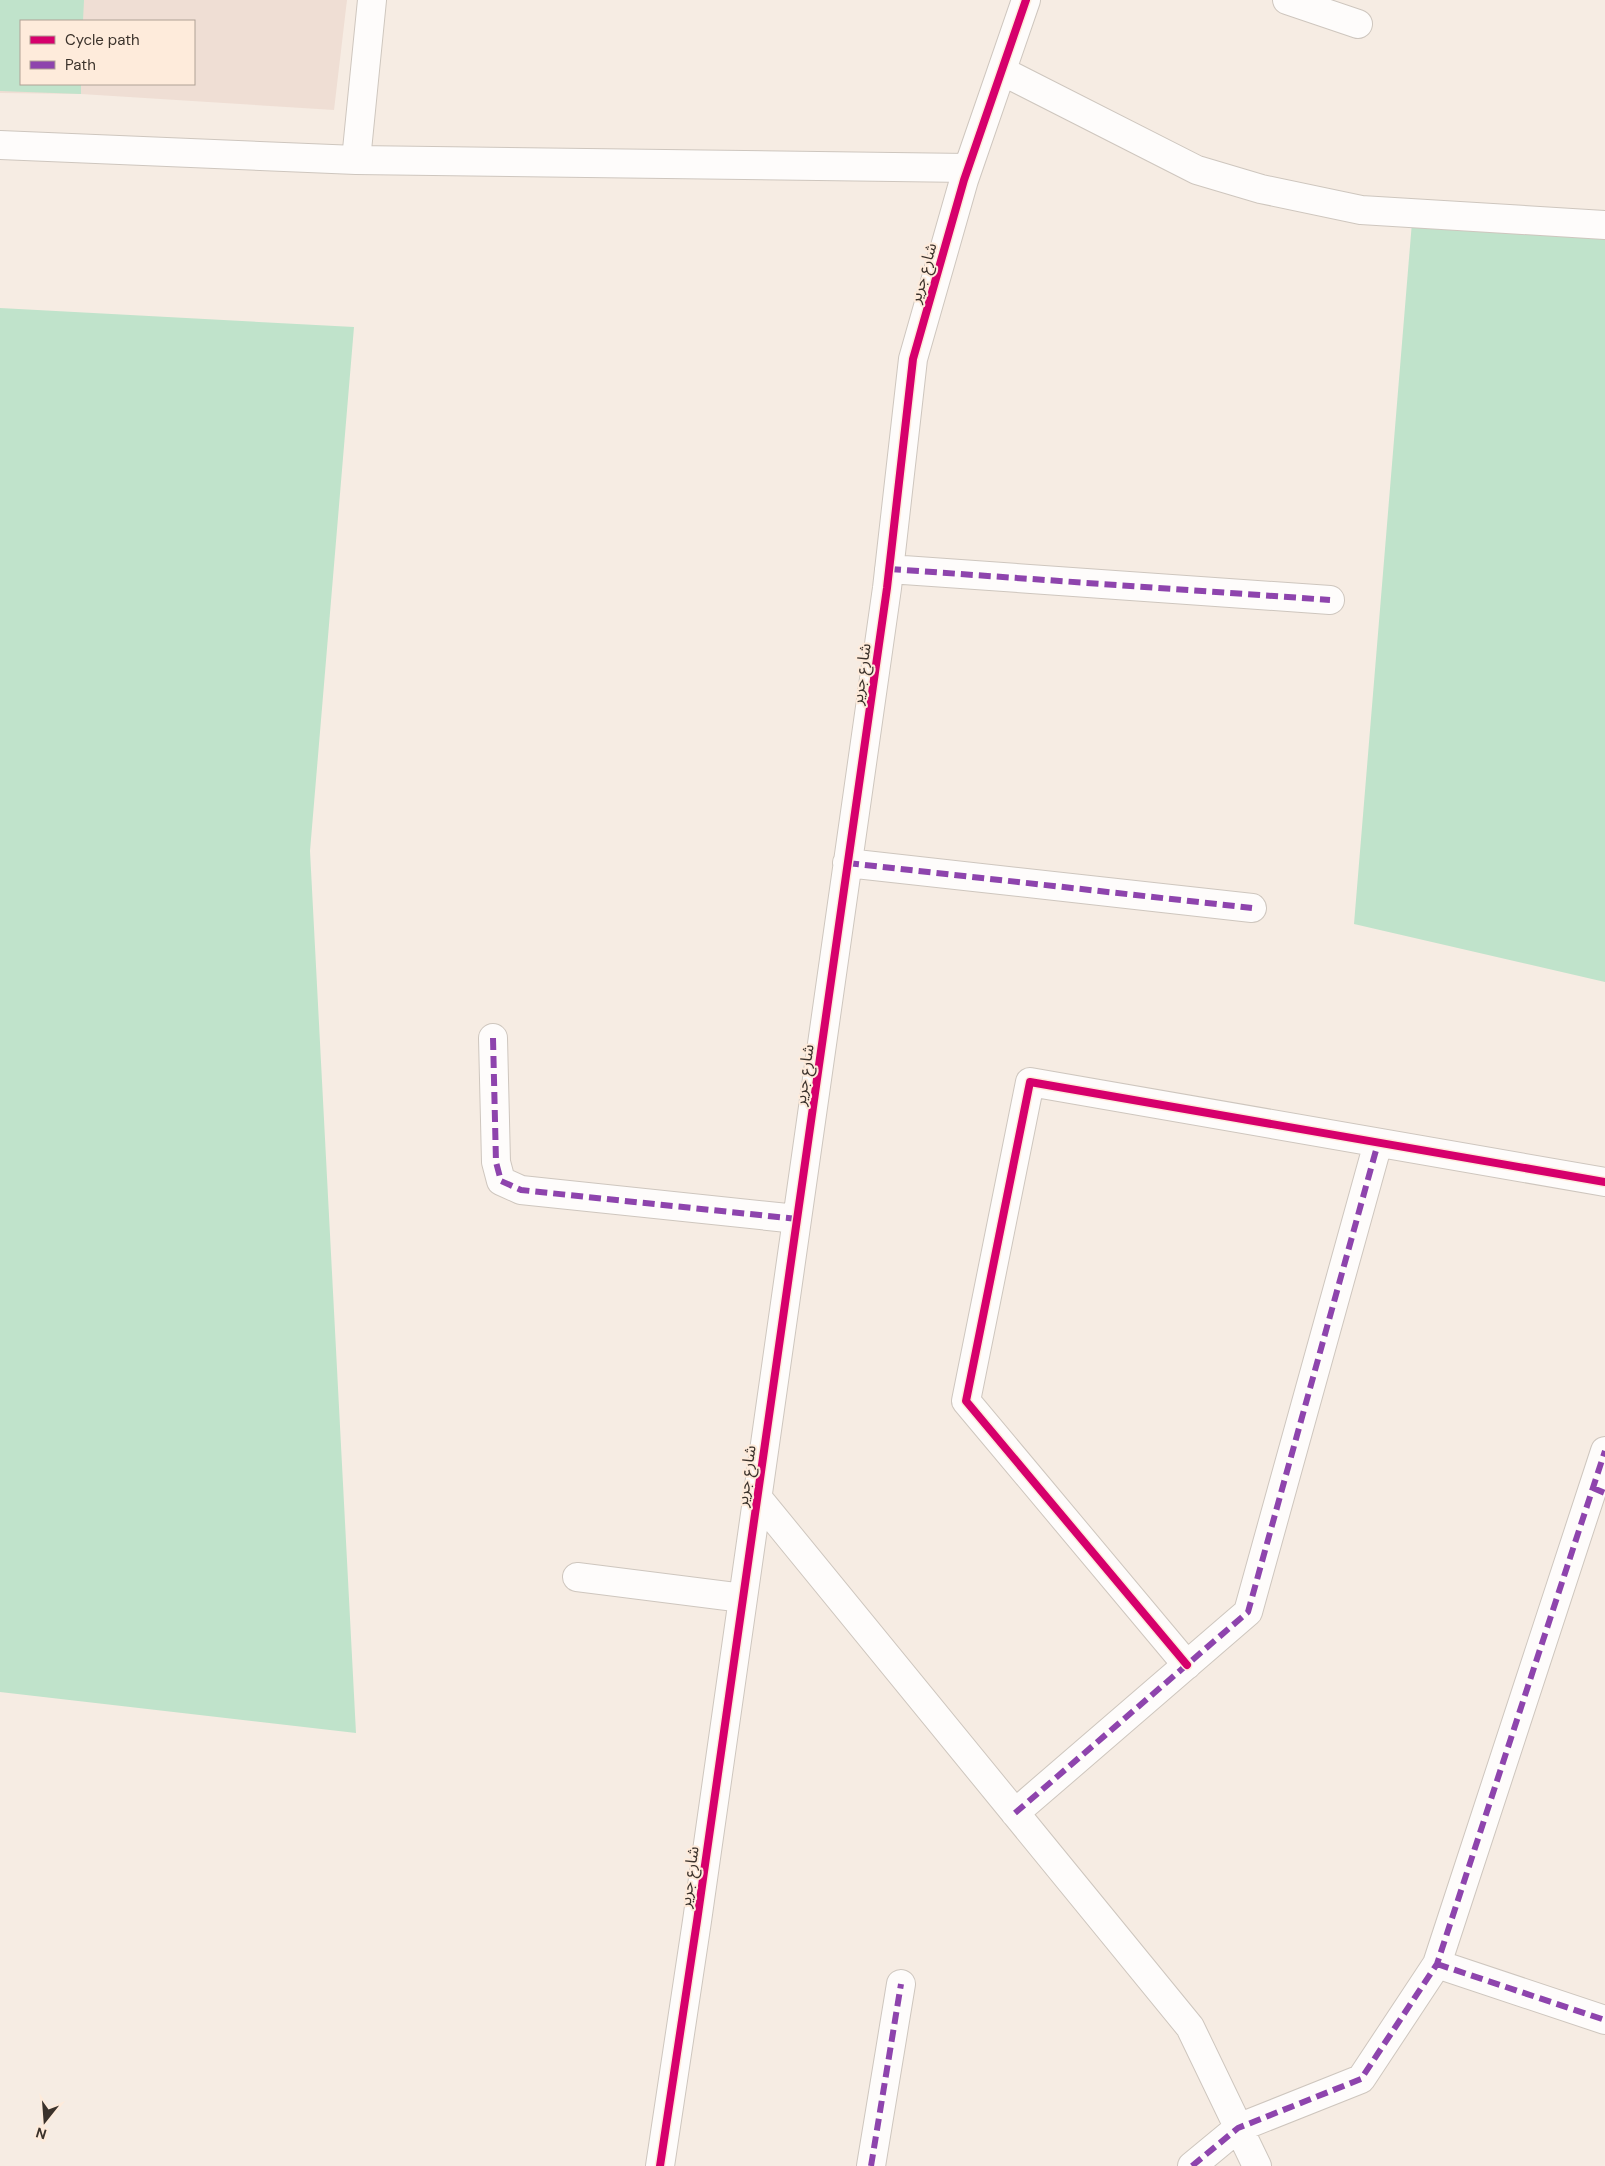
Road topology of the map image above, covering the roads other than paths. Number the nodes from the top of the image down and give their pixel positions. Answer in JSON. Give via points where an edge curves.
{"nodes":[{"id":1,"x":372,"y":0,"type":"edge"},
{"id":2,"x":1026,"y":0,"type":"edge"},
{"id":3,"x":1287,"y":0,"type":"edge"},
{"id":4,"x":1358,"y":24,"type":"dead end"},
{"id":5,"x":1002,"y":71,"type":"junction"},
{"id":6,"x":0,"y":145,"type":"edge"},
{"id":7,"x":356,"y":160,"type":"junction"},
{"id":8,"x":968,"y":168,"type":"junction"},
{"id":9,"x":1605,"y":226,"type":"edge"},
{"id":10,"x":889,"y":569,"type":"junction"},
{"id":11,"x":1330,"y":600,"type":"dead end"},
{"id":12,"x":848,"y":864,"type":"junction"},
{"id":13,"x":1252,"y":908,"type":"dead end"},
{"id":14,"x":492,"y":1038,"type":"dead end"},
{"id":15,"x":1378,"y":1143,"type":"junction"},
{"id":16,"x":1605,"y":1182,"type":"edge"},
{"id":17,"x":797,"y":1219,"type":"junction"},
{"id":18,"x":1605,"y":1451,"type":"edge"},
{"id":19,"x":1599,"y":1491,"type":"edge"},
{"id":20,"x":757,"y":1497,"type":"junction"},
{"id":21,"x":577,"y":1577,"type":"dead end"},
{"id":22,"x":743,"y":1598,"type":"junction"},
{"id":23,"x":1187,"y":1665,"type":"junction"},
{"id":24,"x":1015,"y":1813,"type":"junction"},
{"id":25,"x":1437,"y":1964,"type":"junction"},
{"id":26,"x":901,"y":1984,"type":"dead end"},
{"id":27,"x":1605,"y":2020,"type":"edge"},
{"id":28,"x":1238,"y":2128,"type":"junction"},
{"id":29,"x":660,"y":2166,"type":"edge"},
{"id":30,"x":871,"y":2166,"type":"edge"},
{"id":31,"x":1192,"y":2166,"type":"edge"},
{"id":32,"x":1257,"y":2166,"type":"edge"}],
"edges":[{"from":1,"to":7,"type":"street"},
{"from":2,"to":5,"type":"street","name":"شارع جرير"},
{"from":3,"to":4,"type":"street"},
{"from":5,"to":8,"type":"street","name":"شارع جرير"},
{"from":5,"to":9,"type":"street","via":[[1197,170],[1261,189],[1361,210]]},
{"from":6,"to":7,"type":"street"},
{"from":7,"to":8,"type":"street"},
{"from":8,"to":10,"type":"street","name":"شارع جرير","via":[[913,360]]},
{"from":10,"to":11,"type":"street"},
{"from":10,"to":12,"type":"street","name":"شارع جرير"},
{"from":12,"to":13,"type":"street"},
{"from":12,"to":17,"type":"street","name":"شارع جرير"},
{"from":14,"to":17,"type":"street","via":[[496,1162],[501,1181],[521,1190]]},
{"from":15,"to":16,"type":"street"},
{"from":15,"to":23,"type":"street","via":[[1248,1612]]},
{"from":15,"to":23,"type":"street","via":[[1030,1082],[966,1401]]},
{"from":17,"to":20,"type":"street","name":"شارع جرير"},
{"from":18,"to":19,"type":"street"},
{"from":19,"to":25,"type":"street"},
{"from":20,"to":22,"type":"street","name":"شارع جرير"},
{"from":20,"to":24,"type":"street"},
{"from":21,"to":22,"type":"street"},
{"from":22,"to":29,"type":"street","name":"شارع جرير"},
{"from":23,"to":24,"type":"street"},
{"from":24,"to":28,"type":"street","via":[[1190,2027]]},
{"from":25,"to":27,"type":"street"},
{"from":25,"to":28,"type":"street","via":[[1361,2079]]},
{"from":26,"to":30,"type":"street"},
{"from":28,"to":31,"type":"street"},
{"from":28,"to":32,"type":"street"}]}
